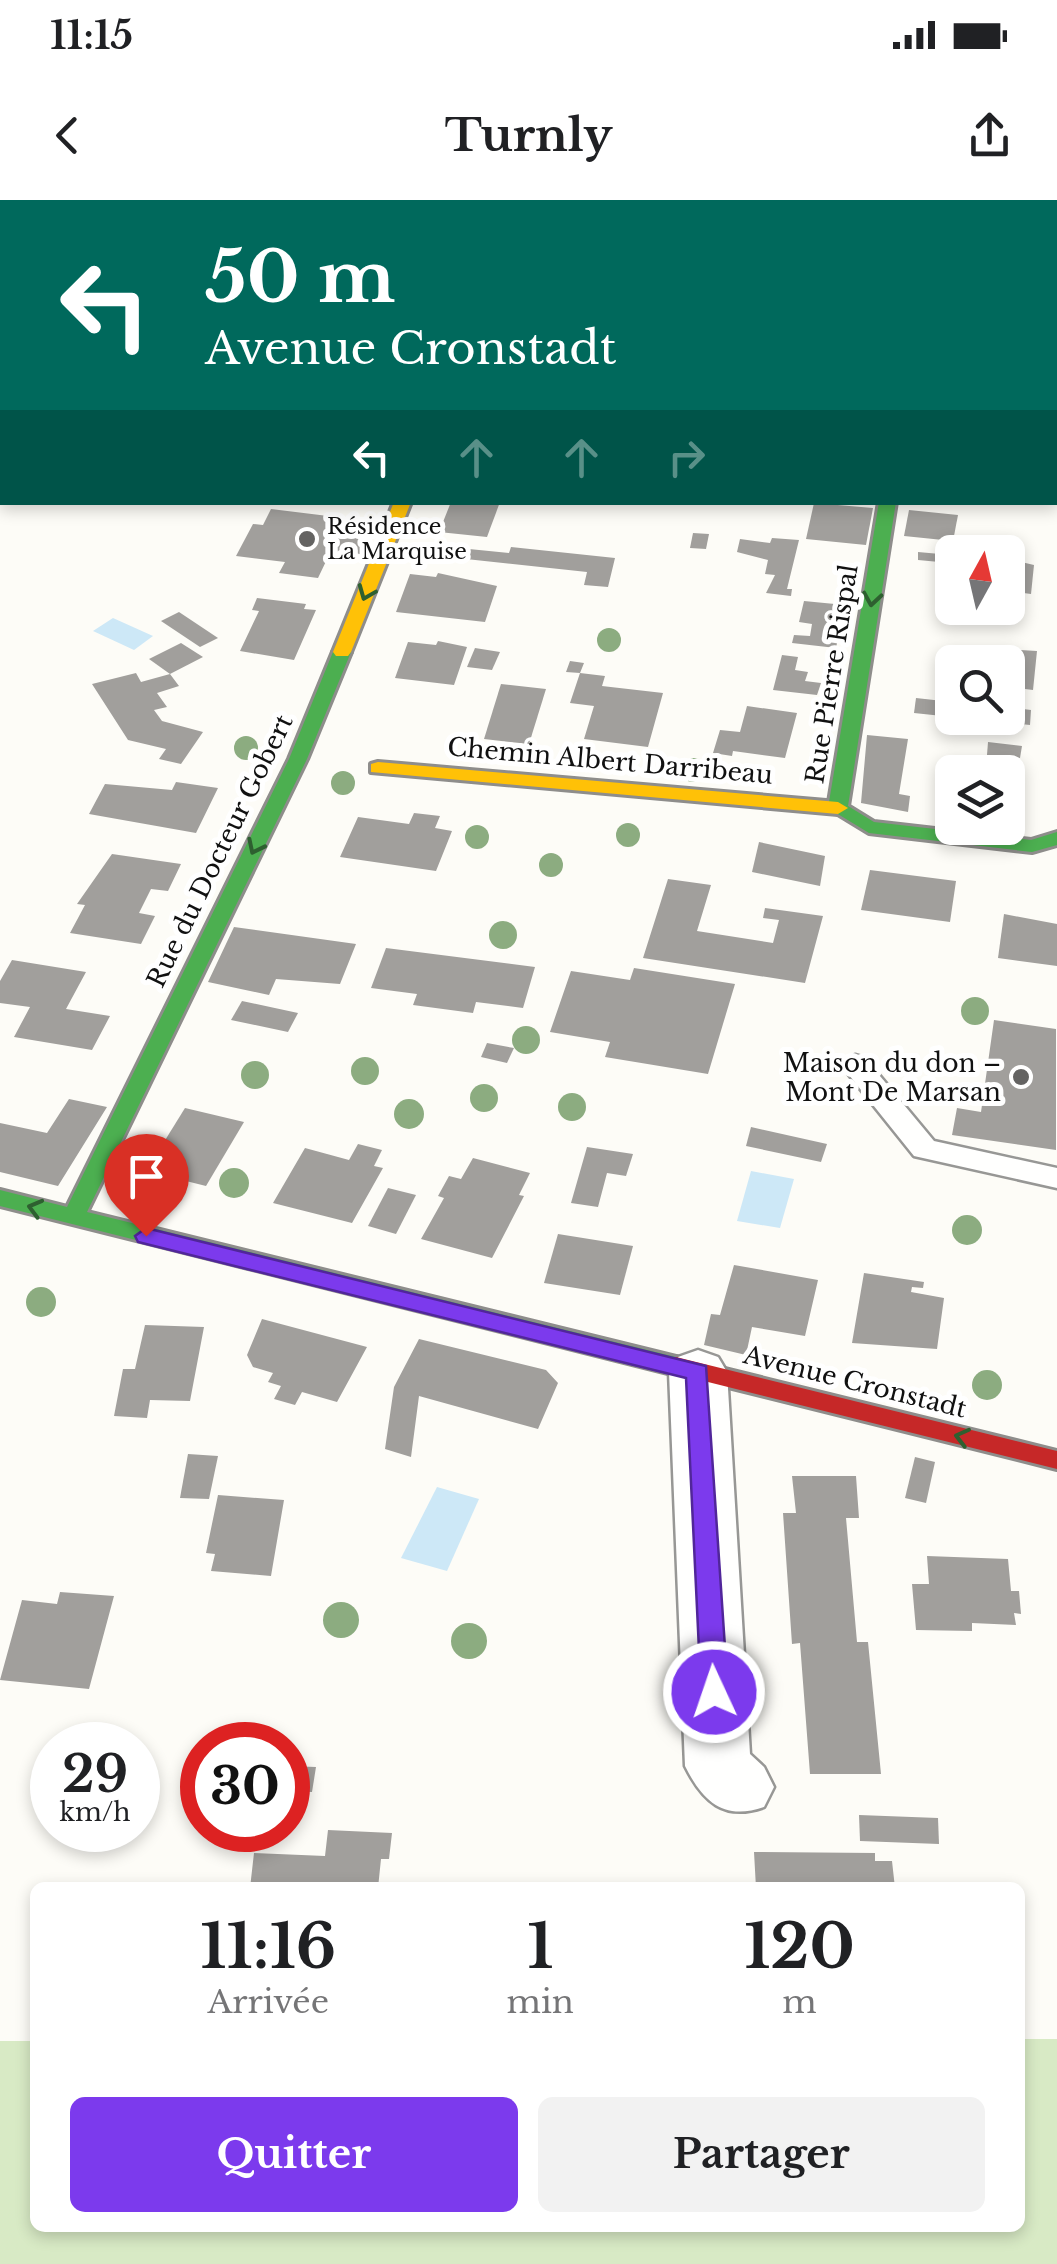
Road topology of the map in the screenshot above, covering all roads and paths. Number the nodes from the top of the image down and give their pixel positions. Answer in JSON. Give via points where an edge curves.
{"nodes":[{"id":1,"x":403,"y":505,"type":"edge"},
{"id":2,"x":888,"y":505,"type":"edge"},
{"id":3,"x":378,"y":768,"type":"dead end"},
{"id":4,"x":838,"y":808,"type":"junction"},
{"id":5,"x":1057,"y":838,"type":"edge"},
{"id":6,"x":855,"y":1065,"type":"dead end"},
{"id":7,"x":1057,"y":1178,"type":"edge"},
{"id":8,"x":0,"y":1198,"type":"edge"},
{"id":9,"x":72,"y":1218,"type":"junction"},
{"id":10,"x":698,"y":1372,"type":"junction"},
{"id":11,"x":1057,"y":1460,"type":"edge"},
{"id":12,"x":741,"y":1787,"type":"dead end"}],
"edges":[{"from":1,"to":9,"type":"street","name":"Rue du Docteur Gobert","one_way":true,"via":[[298,759]]},
{"from":2,"to":4,"type":"street","name":"Rue Pierre Rispal","one_way":true},
{"from":3,"to":4,"type":"street","name":"Chemin Albert Darribeau"},
{"from":4,"to":5,"type":"street","name":"Rue Pierre Rispal","via":[[868,827],[1032,846]]},
{"from":6,"to":7,"type":"lane","via":[[924,1149]]},
{"from":9,"to":8,"type":"street","name":"Avenue Cronstadt","one_way":true},
{"from":9,"to":10,"type":"street","name":"Avenue Cronstadt"},
{"from":11,"to":10,"type":"street","name":"Avenue Cronstadt","one_way":true},
{"from":10,"to":12,"type":"street","via":[[718,1766]]}]}
